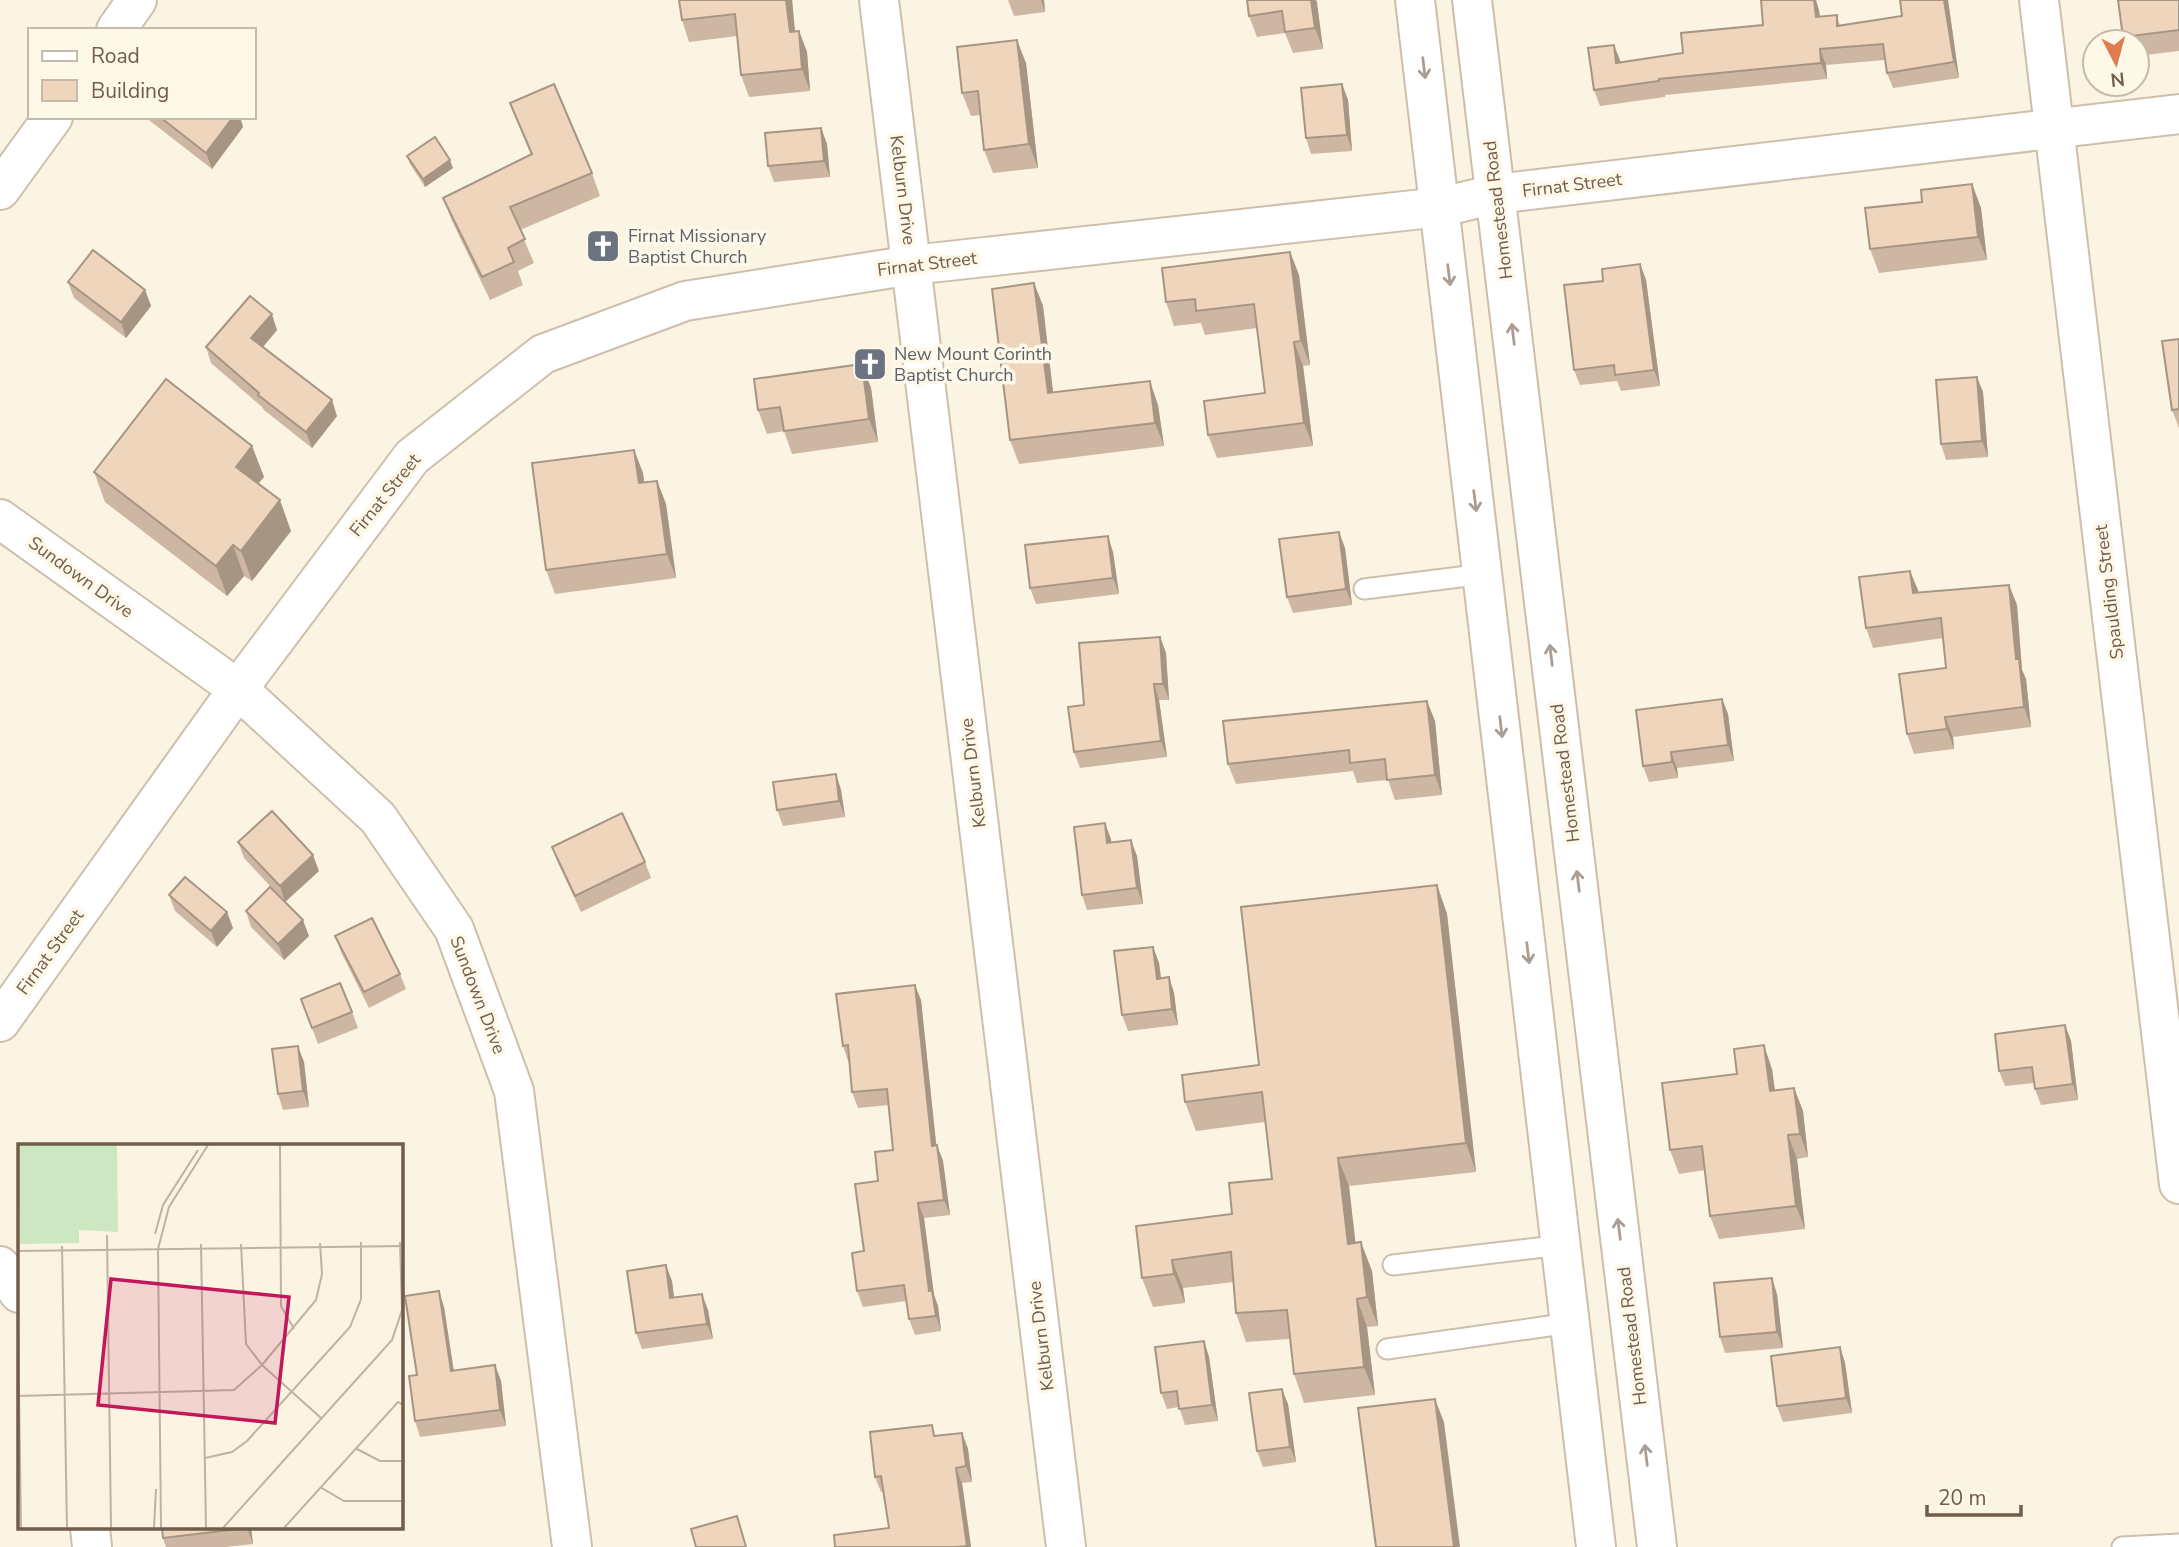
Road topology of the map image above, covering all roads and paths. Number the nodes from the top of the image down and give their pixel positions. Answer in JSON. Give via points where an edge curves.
{"nodes":[{"id":1,"x":137,"y":0,"type":"edge"},
{"id":2,"x":879,"y":0,"type":"edge"},
{"id":3,"x":1415,"y":0,"type":"edge"},
{"id":4,"x":1472,"y":0,"type":"edge"},
{"id":5,"x":2039,"y":0,"type":"edge"},
{"id":6,"x":117,"y":28,"type":"edge"},
{"id":7,"x":2179,"y":114,"type":"edge"},
{"id":8,"x":52,"y":119,"type":"edge"},
{"id":9,"x":2054,"y":130,"type":"junction"},
{"id":10,"x":0,"y":190,"type":"edge"},
{"id":11,"x":1496,"y":194,"type":"junction"},
{"id":12,"x":1441,"y":207,"type":"junction"},
{"id":13,"x":912,"y":265,"type":"junction"},
{"id":14,"x":0,"y":519,"type":"edge"},
{"id":15,"x":1484,"y":574,"type":"junction"},
{"id":16,"x":1364,"y":589,"type":"dead end"},
{"id":17,"x":238,"y":689,"type":"junction"},
{"id":18,"x":0,"y":1022,"type":"edge"},
{"id":19,"x":1596,"y":1034,"type":"junction"},
{"id":20,"x":1539,"y":1049,"type":"junction"},
{"id":21,"x":2179,"y":1184,"type":"edge"},
{"id":22,"x":1562,"y":1245,"type":"junction"},
{"id":23,"x":1392,"y":1265,"type":"dead end"},
{"id":24,"x":0,"y":1266,"type":"edge"},
{"id":25,"x":18,"y":1292,"type":"edge"},
{"id":26,"x":1570,"y":1323,"type":"junction"},
{"id":27,"x":1387,"y":1349,"type":"dead end"},
{"id":28,"x":1653,"y":1510,"type":"junction"},
{"id":29,"x":1594,"y":1529,"type":"edge"},
{"id":30,"x":2179,"y":1544,"type":"edge"},
{"id":31,"x":572,"y":1547,"type":"edge"},
{"id":32,"x":1066,"y":1547,"type":"edge"},
{"id":33,"x":1657,"y":1547,"type":"edge"},
{"id":34,"x":2122,"y":1547,"type":"edge"}],
"edges":[{"from":1,"to":6,"type":"street"},
{"from":2,"to":13,"type":"street","name":"Kelburn Drive"},
{"from":3,"to":12,"type":"street","one_way":true},
{"from":4,"to":11,"type":"street","name":"Homestead Road"},
{"from":5,"to":9,"type":"street","name":"Spaulding Street"},
{"from":7,"to":9,"type":"street","name":"Firnat Street"},
{"from":8,"to":10,"type":"street"},
{"from":9,"to":11,"type":"street","name":"Firnat Street"},
{"from":9,"to":21,"type":"street","name":"Spaulding Street"},
{"from":11,"to":12,"type":"street","name":"Firnat Street"},
{"from":19,"to":11,"type":"street","name":"Homestead Road","one_way":true},
{"from":12,"to":13,"type":"street","name":"Firnat Street"},
{"from":12,"to":15,"type":"street","one_way":true},
{"from":13,"to":17,"type":"street","name":"Firnat Street","via":[[685,300],[543,354],[412,457]]},
{"from":13,"to":32,"type":"street","name":"Kelburn Drive"},
{"from":14,"to":17,"type":"street","name":"Sundown Drive"},
{"from":15,"to":16,"type":"lane"},
{"from":15,"to":20,"type":"street","one_way":true},
{"from":17,"to":18,"type":"street","name":"Firnat Street"},
{"from":17,"to":31,"type":"street","name":"Sundown Drive","via":[[378,818],[454,929],[514,1091]]},
{"from":19,"to":20,"type":"street"},
{"from":28,"to":19,"type":"street","name":"Homestead Road","one_way":true},
{"from":20,"to":22,"type":"street"},
{"from":22,"to":23,"type":"lane"},
{"from":22,"to":26,"type":"street"},
{"from":24,"to":25,"type":"street"},
{"from":26,"to":27,"type":"lane"},
{"from":26,"to":29,"type":"street"},
{"from":28,"to":29,"type":"street"},
{"from":28,"to":33,"type":"street","name":"Homestead Road"},
{"from":30,"to":34,"type":"lane"}]}
